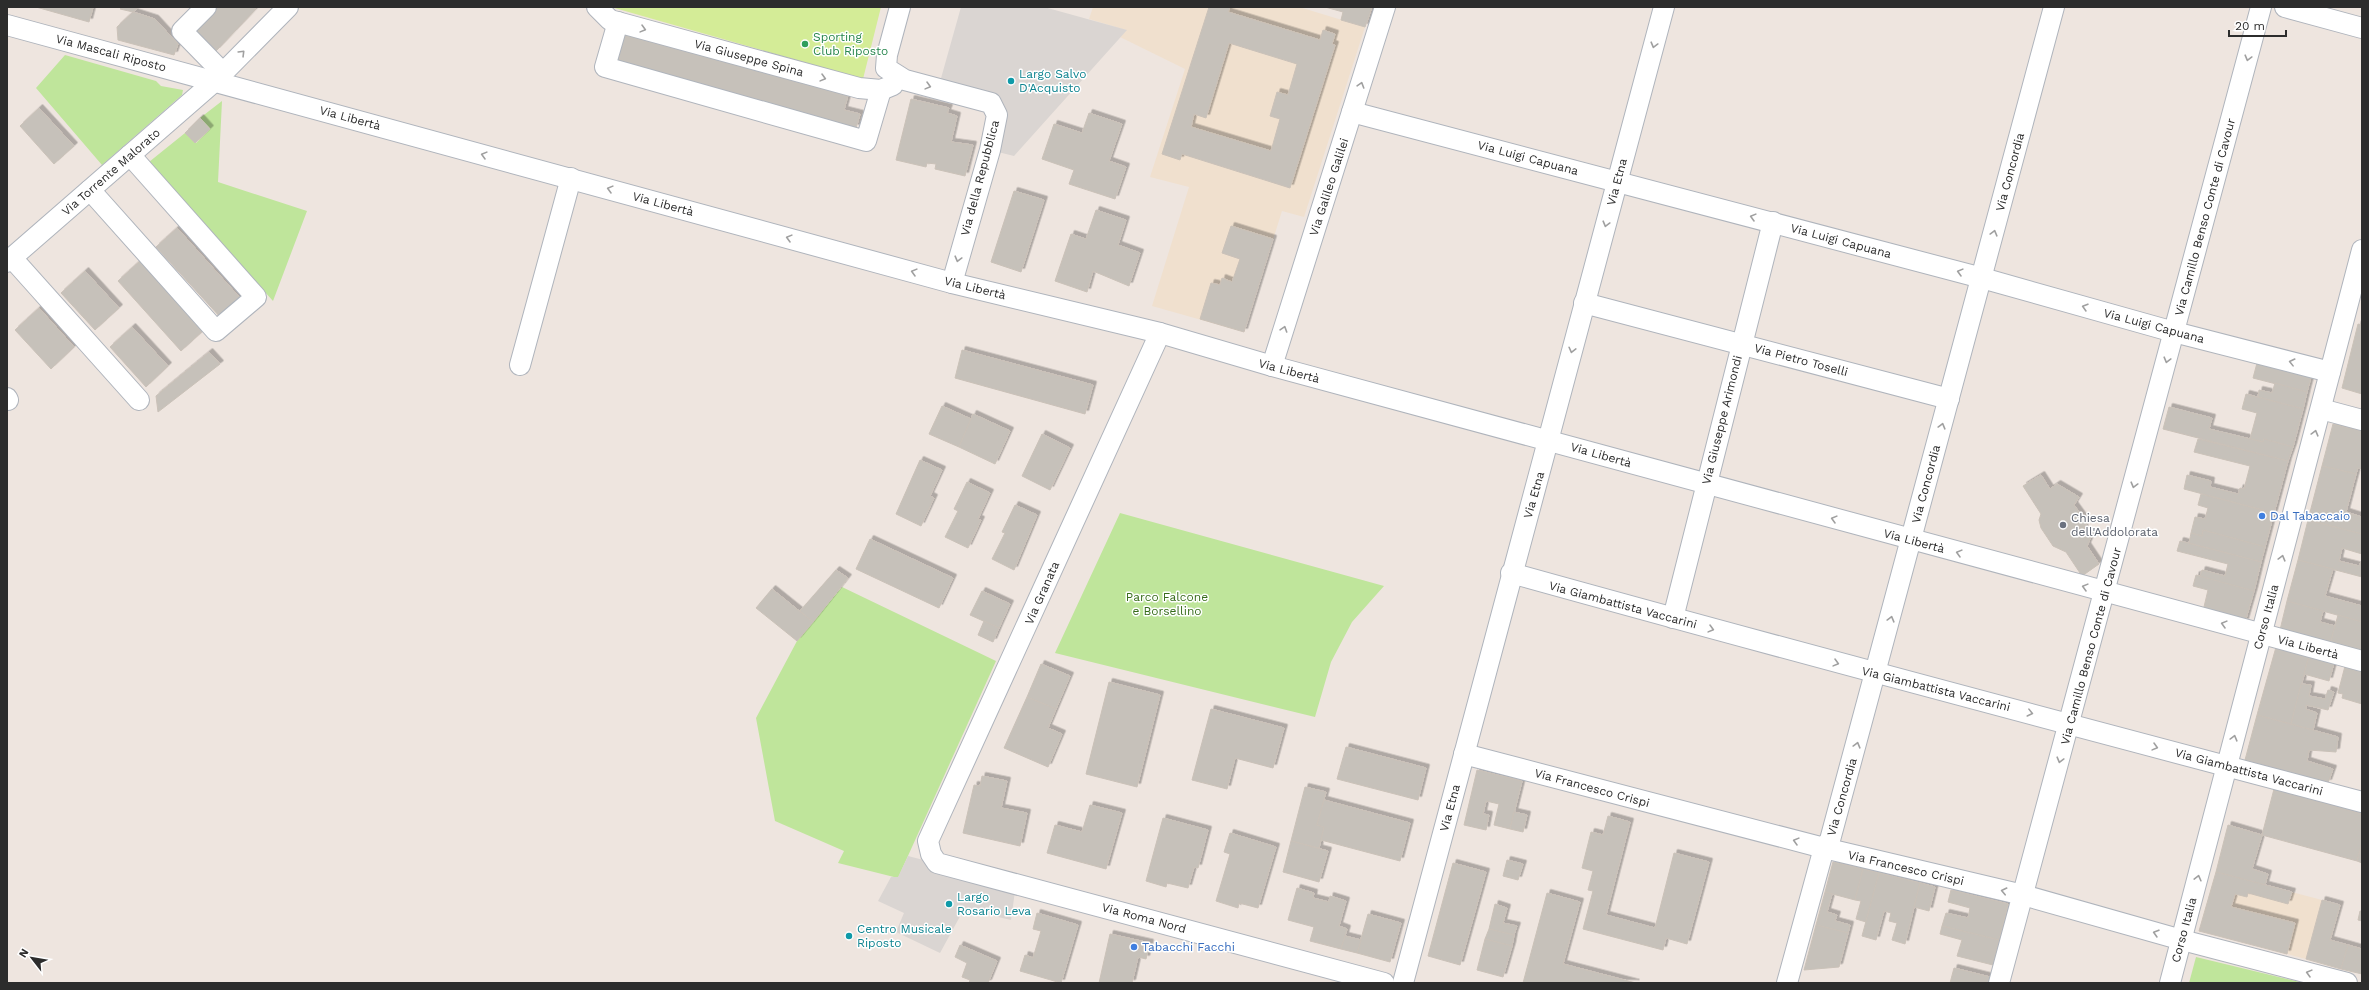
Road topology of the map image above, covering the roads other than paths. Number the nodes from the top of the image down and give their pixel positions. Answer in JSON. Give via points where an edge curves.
{"nodes":[{"id":1,"x":206,"y":7,"type":"edge"},
{"id":2,"x":597,"y":7,"type":"edge"},
{"id":3,"x":900,"y":7,"type":"edge"},
{"id":4,"x":1385,"y":7,"type":"edge"},
{"id":5,"x":1664,"y":7,"type":"edge"},
{"id":6,"x":2054,"y":7,"type":"edge"},
{"id":7,"x":2261,"y":7,"type":"edge"},
{"id":8,"x":2285,"y":7,"type":"edge"},
{"id":9,"x":277,"y":11,"type":"edge"},
{"id":10,"x":618,"y":22,"type":"junction"},
{"id":11,"x":7,"y":25,"type":"edge"},
{"id":12,"x":2362,"y":28,"type":"edge"},
{"id":13,"x":219,"y":77,"type":"junction"},
{"id":14,"x":905,"y":80,"type":"junction"},
{"id":15,"x":881,"y":90,"type":"junction"},
{"id":16,"x":1352,"y":112,"type":"junction"},
{"id":17,"x":130,"y":155,"type":"junction"},
{"id":18,"x":571,"y":178,"type":"junction"},
{"id":19,"x":1618,"y":182,"type":"junction"},
{"id":20,"x":90,"y":190,"type":"junction"},
{"id":21,"x":1773,"y":222,"type":"junction"},
{"id":22,"x":2362,"y":250,"type":"edge"},
{"id":23,"x":10,"y":260,"type":"edge"},
{"id":24,"x":1982,"y":278,"type":"junction"},
{"id":25,"x":952,"y":283,"type":"junction"},
{"id":26,"x":1584,"y":303,"type":"junction"},
{"id":27,"x":2174,"y":332,"type":"junction"},
{"id":28,"x":1160,"y":333,"type":"junction"},
{"id":29,"x":1741,"y":344,"type":"junction"},
{"id":30,"x":520,"y":364,"type":"dead end"},
{"id":31,"x":1272,"y":366,"type":"junction"},
{"id":32,"x":2330,"y":372,"type":"junction"},
{"id":33,"x":1949,"y":399,"type":"junction"},
{"id":34,"x":138,"y":400,"type":"dead end"},
{"id":35,"x":2321,"y":409,"type":"junction"},
{"id":36,"x":2362,"y":420,"type":"edge"},
{"id":37,"x":1549,"y":441,"type":"junction"},
{"id":38,"x":1705,"y":484,"type":"junction"},
{"id":39,"x":1912,"y":540,"type":"junction"},
{"id":40,"x":1511,"y":574,"type":"junction"},
{"id":41,"x":2106,"y":592,"type":"junction"},
{"id":42,"x":1673,"y":618,"type":"junction"},
{"id":43,"x":2261,"y":634,"type":"junction"},
{"id":44,"x":2362,"y":661,"type":"edge"},
{"id":45,"x":1876,"y":674,"type":"junction"},
{"id":46,"x":2070,"y":723,"type":"junction"},
{"id":47,"x":1464,"y":754,"type":"junction"},
{"id":48,"x":2226,"y":766,"type":"junction"},
{"id":49,"x":2362,"y":802,"type":"edge"},
{"id":50,"x":1824,"y":848,"type":"junction"},
{"id":51,"x":931,"y":854,"type":"joint"},
{"id":52,"x":2023,"y":895,"type":"junction"},
{"id":53,"x":2182,"y":940,"type":"junction"},
{"id":54,"x":1384,"y":983,"type":"edge"},
{"id":55,"x":1403,"y":983,"type":"edge"},
{"id":56,"x":1787,"y":983,"type":"edge"},
{"id":57,"x":1999,"y":983,"type":"edge"},
{"id":58,"x":2170,"y":983,"type":"edge"},
{"id":59,"x":2347,"y":983,"type":"edge"}],
"edges":[{"from":1,"to":13,"type":"street","via":[[182,31]]},
{"from":2,"to":10,"type":"street","name":"Via Giuseppe Spina","via":[[610,20]]},
{"from":3,"to":14,"type":"street","name":"Via della Repubblica","via":[[886,68]]},
{"from":16,"to":4,"type":"street","name":"Via Galileo Galilei","one_way":true},
{"from":5,"to":19,"type":"street","name":"Via Etna","one_way":true},
{"from":24,"to":6,"type":"street","name":"Via Concordia","one_way":true},
{"from":7,"to":27,"type":"street","name":"Via Camillo Benso Conte di Cavour","one_way":true},
{"from":8,"to":12,"type":"street"},
{"from":13,"to":9,"type":"street","name":"Via Torrente Malorato","one_way":true},
{"from":10,"to":15,"type":"street","name":"Via Giuseppe Spina","one_way":true,"via":[[859,88]]},
{"from":10,"to":15,"type":"street","via":[[605,67],[866,142]]},
{"from":11,"to":13,"type":"street","name":"Via Mascali Riposto"},
{"from":13,"to":17,"type":"street","name":"Via Torrente Malorato"},
{"from":18,"to":13,"type":"street","name":"Via Libertà","one_way":true},
{"from":14,"to":15,"type":"street","name":"Via Giuseppe Spina"},
{"from":14,"to":25,"type":"street","name":"Via della Repubblica","one_way":true,"via":[[991,103],[997,114],[990,150]]},
{"from":16,"to":19,"type":"street","name":"Via Luigi Capuana"},
{"from":31,"to":16,"type":"street","name":"Via Galileo Galilei","one_way":true},
{"from":17,"to":20,"type":"street","name":"Via Torrente Malorato"},
{"from":17,"to":20,"type":"street","via":[[256,297],[216,331]]},
{"from":25,"to":18,"type":"street","name":"Via Libertà","one_way":true},
{"from":18,"to":30,"type":"street"},
{"from":21,"to":19,"type":"street","name":"Via Luigi Capuana","one_way":true},
{"from":19,"to":26,"type":"street","name":"Via Etna","one_way":true},
{"from":20,"to":23,"type":"street","name":"Via Torrente Malorato"},
{"from":24,"to":21,"type":"street","name":"Via Luigi Capuana","one_way":true},
{"from":21,"to":29,"type":"street","name":"Via Giuseppe Arimondi"},
{"from":22,"to":32,"type":"street","name":"Corso Italia"},
{"from":23,"to":34,"type":"street"},
{"from":27,"to":24,"type":"street","name":"Via Luigi Capuana","one_way":true},
{"from":24,"to":33,"type":"street","name":"Via Concordia"},
{"from":25,"to":28,"type":"street","name":"Via Libertà"},
{"from":26,"to":29,"type":"street","name":"Via Pietro Toselli"},
{"from":26,"to":37,"type":"street","name":"Via Etna","one_way":true},
{"from":32,"to":27,"type":"street","name":"Via Luigi Capuana","one_way":true},
{"from":27,"to":41,"type":"street","name":"Via Camillo Benso Conte di Cavour","one_way":true},
{"from":28,"to":31,"type":"street","name":"Via Libertà"},
{"from":28,"to":51,"type":"street","name":"Via Granata","via":[[928,841]]},
{"from":29,"to":33,"type":"street","name":"Via Pietro Toselli"},
{"from":29,"to":38,"type":"street","name":"Via Giuseppe Arimondi"},
{"from":31,"to":37,"type":"street","name":"Via Libertà"},
{"from":32,"to":35,"type":"street","name":"Corso Italia"},
{"from":39,"to":33,"type":"street","name":"Via Concordia","one_way":true},
{"from":35,"to":36,"type":"street"},
{"from":43,"to":35,"type":"street","name":"Corso Italia","one_way":true},
{"from":37,"to":38,"type":"street","name":"Via Libertà"},
{"from":37,"to":40,"type":"street","name":"Via Etna"},
{"from":39,"to":38,"type":"street","name":"Via Libertà","one_way":true},
{"from":38,"to":42,"type":"street","name":"Via Giuseppe Arimondi"},
{"from":41,"to":39,"type":"street","name":"Via Libertà","one_way":true},
{"from":45,"to":39,"type":"street","name":"Via Concordia","one_way":true},
{"from":40,"to":42,"type":"street","name":"Via Giambattista Vaccarini"},
{"from":40,"to":47,"type":"street","name":"Via Etna"},
{"from":43,"to":41,"type":"street","name":"Via Libertà","one_way":true},
{"from":41,"to":46,"type":"street","name":"Via Camillo Benso Conte di Cavour"},
{"from":42,"to":45,"type":"street","name":"Via Giambattista Vaccarini","one_way":true},
{"from":43,"to":44,"type":"street","name":"Via Libertà"},
{"from":48,"to":43,"type":"street","name":"Corso Italia","one_way":true},
{"from":45,"to":46,"type":"street","name":"Via Giambattista Vaccarini","one_way":true},
{"from":50,"to":45,"type":"street","name":"Via Concordia","one_way":true,"via":[[1830,840]]},
{"from":46,"to":48,"type":"street","name":"Via Giambattista Vaccarini","one_way":true},
{"from":46,"to":52,"type":"street","name":"Via Camillo Benso Conte di Cavour","one_way":true},
{"from":50,"to":47,"type":"street","name":"Via Francesco Crispi","one_way":true},
{"from":47,"to":55,"type":"street","name":"Via Etna"},
{"from":48,"to":49,"type":"street","name":"Via Giambattista Vaccarini"},
{"from":53,"to":48,"type":"street","name":"Corso Italia","one_way":true},
{"from":52,"to":50,"type":"street","name":"Via Francesco Crispi","one_way":true},
{"from":50,"to":56,"type":"street","name":"Via Concordia"},
{"from":51,"to":54,"type":"street","name":"Via Roma Nord","via":[[937,863]]},
{"from":53,"to":52,"type":"street","name":"Via Francesco Crispi","one_way":true},
{"from":52,"to":57,"type":"street","name":"Via Camillo Benso Conte di Cavour"},
{"from":53,"to":58,"type":"street","name":"Corso Italia"},
{"from":59,"to":53,"type":"street","name":"Via Francesco Crispi","one_way":true}]}
